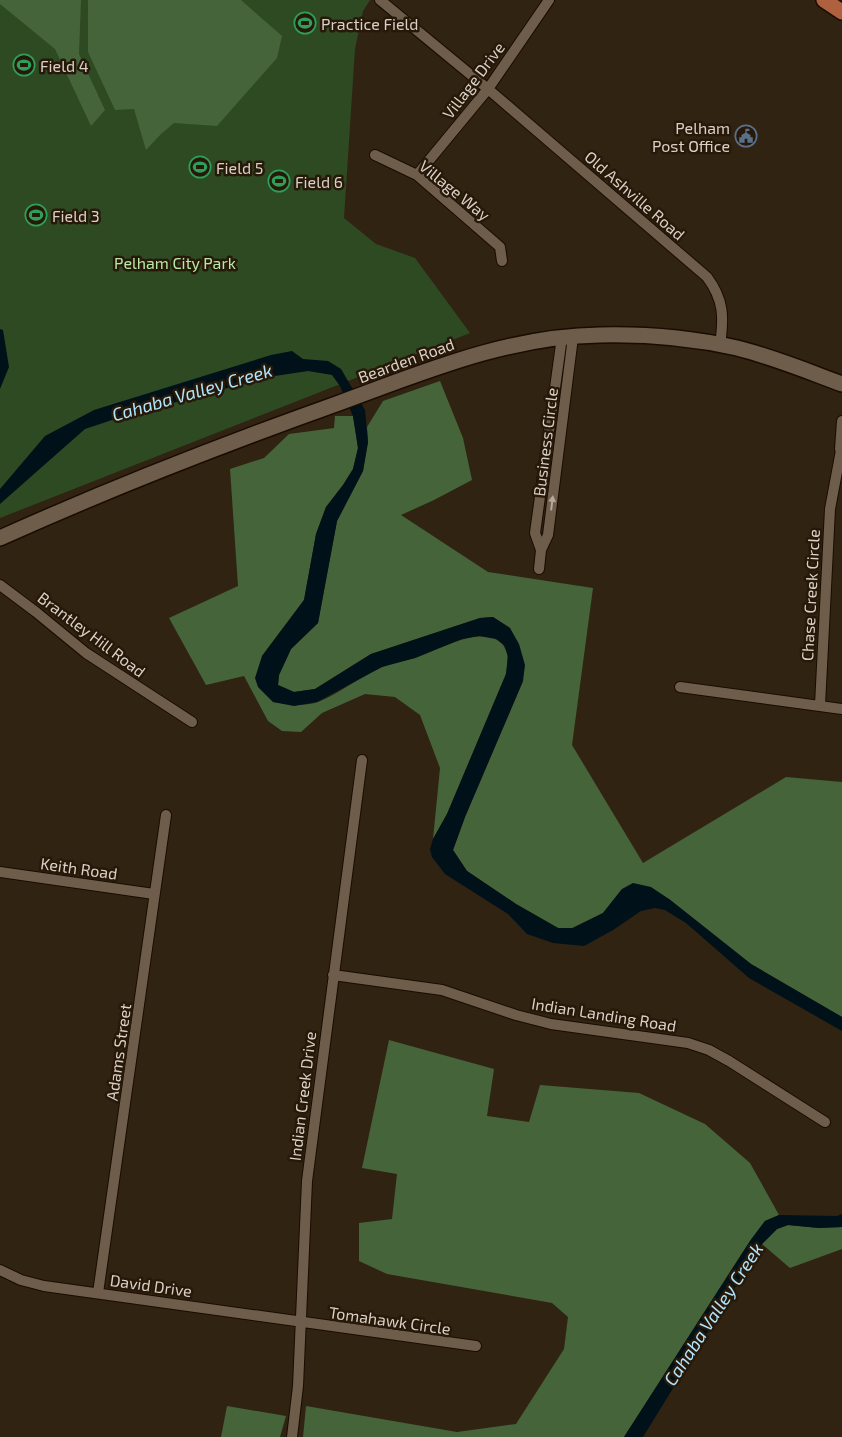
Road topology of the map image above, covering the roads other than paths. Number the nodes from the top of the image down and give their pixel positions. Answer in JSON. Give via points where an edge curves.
{"nodes":[{"id":1,"x":380,"y":0,"type":"edge"},
{"id":2,"x":549,"y":0,"type":"edge"},
{"id":3,"x":824,"y":0,"type":"edge"},
{"id":4,"x":842,"y":12,"type":"edge"},
{"id":5,"x":488,"y":89,"type":"junction"},
{"id":6,"x":375,"y":155,"type":"dead end"},
{"id":7,"x":417,"y":175,"type":"junction"},
{"id":8,"x":502,"y":260,"type":"dead end"},
{"id":9,"x":568,"y":337,"type":"junction"},
{"id":10,"x":720,"y":345,"type":"junction"},
{"id":11,"x":842,"y":384,"type":"edge"},
{"id":12,"x":842,"y":421,"type":"edge"},
{"id":13,"x":841,"y":447,"type":"edge"},
{"id":14,"x":840,"y":464,"type":"edge"},
{"id":15,"x":0,"y":538,"type":"edge"},
{"id":16,"x":538,"y":569,"type":"dead end"},
{"id":17,"x":0,"y":585,"type":"edge"},
{"id":18,"x":680,"y":686,"type":"dead end"},
{"id":19,"x":820,"y":706,"type":"junction"},
{"id":20,"x":842,"y":709,"type":"edge"},
{"id":21,"x":192,"y":722,"type":"dead end"},
{"id":22,"x":362,"y":760,"type":"dead end"},
{"id":23,"x":166,"y":815,"type":"dead end"},
{"id":24,"x":0,"y":872,"type":"edge"},
{"id":25,"x":154,"y":894,"type":"junction"},
{"id":26,"x":333,"y":974,"type":"junction"},
{"id":27,"x":825,"y":1122,"type":"dead end"},
{"id":28,"x":0,"y":1270,"type":"edge"},
{"id":29,"x":98,"y":1293,"type":"junction"},
{"id":30,"x":300,"y":1323,"type":"junction"},
{"id":31,"x":476,"y":1346,"type":"dead end"},
{"id":32,"x":292,"y":1437,"type":"edge"}],
"edges":[{"from":1,"to":5,"type":"street","name":"Old Ashville Road"},
{"from":2,"to":5,"type":"street","name":"Village Drive"},
{"from":3,"to":4,"type":"main road"},
{"from":5,"to":7,"type":"street","name":"Village Drive"},
{"from":5,"to":10,"type":"street","name":"Old Ashville Road","via":[[707,277],[719,298],[722,311]]},
{"from":6,"to":7,"type":"street","name":"Village Way"},
{"from":7,"to":8,"type":"street","name":"Village Way","via":[[500,247]]},
{"from":9,"to":10,"type":"street","name":"Bearden Road","via":[[671,337]]},
{"from":9,"to":15,"type":"street","name":"Bearden Road","via":[[482,352],[431,368],[151,473]]},
{"from":9,"to":16,"type":"street","name":"Business Circle","via":[[535,533],[541,550]]},
{"from":10,"to":11,"type":"street","name":"Bearden Road","via":[[782,362]]},
{"from":12,"to":13,"type":"street","name":"Chase Creek Circle"},
{"from":13,"to":14,"type":"street","name":"Chase Creek Circle"},
{"from":14,"to":19,"type":"street","name":"Chase Creek Circle","via":[[828,530]]},
{"from":17,"to":21,"type":"street","name":"Brantley Hill Road","via":[[86,653]]},
{"from":18,"to":19,"type":"street"},
{"from":19,"to":20,"type":"street"},
{"from":22,"to":26,"type":"street","name":"Indian Creek Drive"},
{"from":23,"to":25,"type":"street","name":"Adams Street"},
{"from":24,"to":25,"type":"street","name":"Keith Road"},
{"from":25,"to":29,"type":"street","name":"Adams Street"},
{"from":26,"to":27,"type":"street","name":"Indian Landing Road","via":[[442,990],[551,1024],[688,1043],[729,1061]]},
{"from":26,"to":30,"type":"street","name":"Indian Creek Drive","via":[[307,1181]]},
{"from":28,"to":29,"type":"street","name":"David Drive","via":[[28,1282]]},
{"from":29,"to":30,"type":"street","name":"David Drive"},
{"from":30,"to":31,"type":"street","name":"Tomahawk Circle"},
{"from":30,"to":32,"type":"street","name":"Indian Creek Drive"}]}
